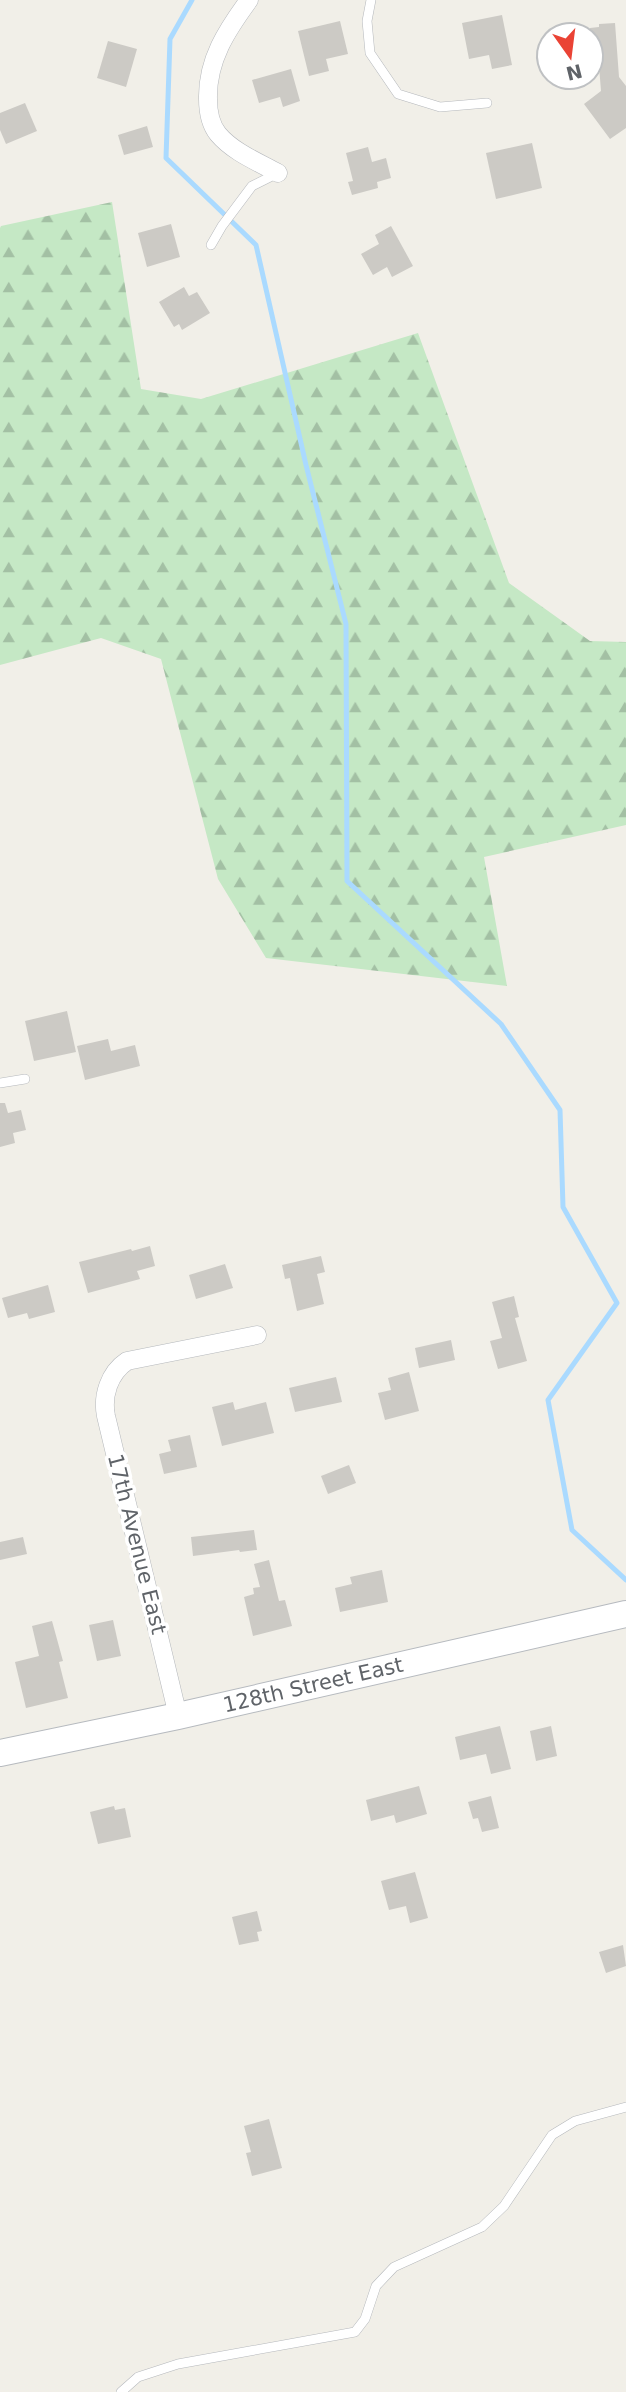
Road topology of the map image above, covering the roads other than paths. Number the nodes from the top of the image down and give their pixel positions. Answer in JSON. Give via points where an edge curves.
{"nodes":[{"id":1,"x":249,"y":0,"type":"edge"},
{"id":2,"x":372,"y":0,"type":"edge"},
{"id":3,"x":486,"y":103,"type":"dead end"},
{"id":4,"x":278,"y":173,"type":"joint"},
{"id":5,"x":211,"y":245,"type":"dead end"},
{"id":6,"x":25,"y":1079,"type":"dead end"},
{"id":7,"x":0,"y":1083,"type":"edge"},
{"id":8,"x":257,"y":1335,"type":"dead end"},
{"id":9,"x":626,"y":1614,"type":"edge"},
{"id":10,"x":178,"y":1716,"type":"junction"},
{"id":11,"x":0,"y":1753,"type":"edge"},
{"id":12,"x":626,"y":2107,"type":"edge"},
{"id":13,"x":121,"y":2392,"type":"edge"}],
"edges":[{"from":1,"to":4,"type":"street","via":[[213,61],[208,109],[219,135]]},
{"from":2,"to":3,"type":"lane","via":[[367,21],[370,54],[398,94],[440,107]]},
{"from":4,"to":5,"type":"lane","via":[[252,186]]},
{"from":6,"to":7,"type":"lane"},
{"from":8,"to":10,"type":"street","name":"17th Avenue East","via":[[127,1361],[114,1373],[104,1396]]},
{"from":9,"to":10,"type":"street","name":"128th Street East"},
{"from":10,"to":11,"type":"street","name":"128th Street East"},
{"from":12,"to":13,"type":"lane","via":[[575,2121],[552,2135],[504,2206],[482,2227],[394,2267],[376,2286],[365,2319],[355,2332],[178,2364],[138,2377]]}]}
